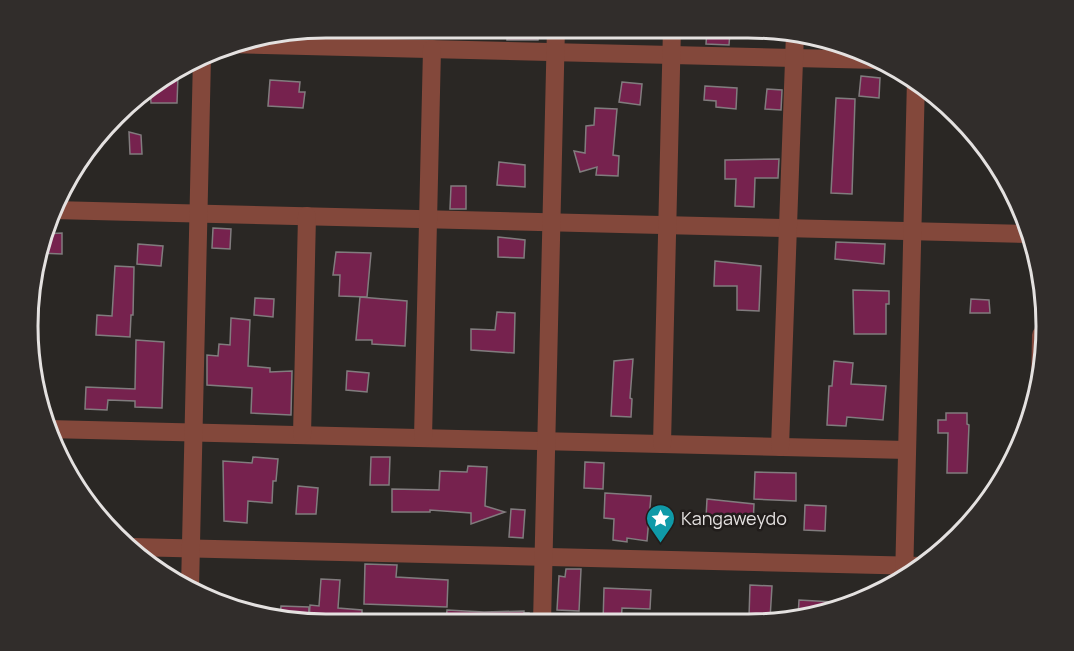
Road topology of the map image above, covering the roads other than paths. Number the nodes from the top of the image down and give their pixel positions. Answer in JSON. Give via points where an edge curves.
{"nodes":[{"id":1,"x":556,"y":38,"type":"edge"},
{"id":2,"x":672,"y":38,"type":"edge"},
{"id":3,"x":795,"y":41,"type":"edge"},
{"id":4,"x":261,"y":45,"type":"edge"},
{"id":5,"x":432,"y":48,"type":"junction"},
{"id":6,"x":556,"y":51,"type":"junction"},
{"id":7,"x":671,"y":54,"type":"junction"},
{"id":8,"x":794,"y":58,"type":"junction"},
{"id":9,"x":860,"y":60,"type":"edge"},
{"id":10,"x":202,"y":65,"type":"edge"},
{"id":11,"x":916,"y":91,"type":"edge"},
{"id":12,"x":61,"y":210,"type":"edge"},
{"id":13,"x":198,"y":214,"type":"junction"},
{"id":14,"x":307,"y":216,"type":"junction"},
{"id":15,"x":428,"y":219,"type":"junction"},
{"id":16,"x":552,"y":222,"type":"junction"},
{"id":17,"x":667,"y":225,"type":"junction"},
{"id":18,"x":788,"y":228,"type":"junction"},
{"id":19,"x":912,"y":231,"type":"junction"},
{"id":20,"x":1021,"y":234,"type":"edge"},
{"id":21,"x":57,"y":429,"type":"edge"},
{"id":22,"x":193,"y":433,"type":"junction"},
{"id":23,"x":302,"y":435,"type":"junction"},
{"id":24,"x":423,"y":438,"type":"junction"},
{"id":25,"x":546,"y":441,"type":"junction"},
{"id":26,"x":662,"y":444,"type":"junction"},
{"id":27,"x":780,"y":447,"type":"junction"},
{"id":28,"x":907,"y":450,"type":"junction"},
{"id":29,"x":142,"y":547,"type":"edge"},
{"id":30,"x":191,"y":548,"type":"junction"},
{"id":31,"x":544,"y":556,"type":"junction"},
{"id":32,"x":904,"y":568,"type":"edge"},
{"id":33,"x":896,"y":573,"type":"edge"},
{"id":34,"x":190,"y":580,"type":"edge"},
{"id":35,"x":542,"y":614,"type":"edge"}],
"edges":[{"from":1,"to":6,"type":"street"},
{"from":2,"to":7,"type":"street"},
{"from":3,"to":8,"type":"street"},
{"from":4,"to":5,"type":"street"},
{"from":5,"to":6,"type":"street"},
{"from":5,"to":15,"type":"street"},
{"from":6,"to":7,"type":"street"},
{"from":6,"to":16,"type":"street"},
{"from":7,"to":8,"type":"street"},
{"from":7,"to":17,"type":"street"},
{"from":8,"to":9,"type":"street"},
{"from":8,"to":18,"type":"street"},
{"from":10,"to":13,"type":"street"},
{"from":11,"to":19,"type":"street"},
{"from":12,"to":13,"type":"street"},
{"from":13,"to":14,"type":"street"},
{"from":13,"to":22,"type":"street"},
{"from":14,"to":15,"type":"street"},
{"from":14,"to":23,"type":"street"},
{"from":15,"to":16,"type":"street"},
{"from":15,"to":24,"type":"street"},
{"from":16,"to":17,"type":"street"},
{"from":16,"to":25,"type":"street"},
{"from":17,"to":18,"type":"street"},
{"from":17,"to":26,"type":"street"},
{"from":18,"to":19,"type":"street"},
{"from":18,"to":27,"type":"street"},
{"from":19,"to":20,"type":"street"},
{"from":19,"to":28,"type":"street"},
{"from":21,"to":22,"type":"street"},
{"from":22,"to":23,"type":"street"},
{"from":22,"to":30,"type":"street"},
{"from":23,"to":24,"type":"street"},
{"from":24,"to":25,"type":"street"},
{"from":25,"to":26,"type":"street"},
{"from":25,"to":31,"type":"street"},
{"from":26,"to":27,"type":"street"},
{"from":27,"to":28,"type":"street"},
{"from":28,"to":32,"type":"street"},
{"from":29,"to":30,"type":"street"},
{"from":30,"to":31,"type":"street"},
{"from":30,"to":34,"type":"street"},
{"from":31,"to":33,"type":"street"},
{"from":31,"to":35,"type":"street"}]}
